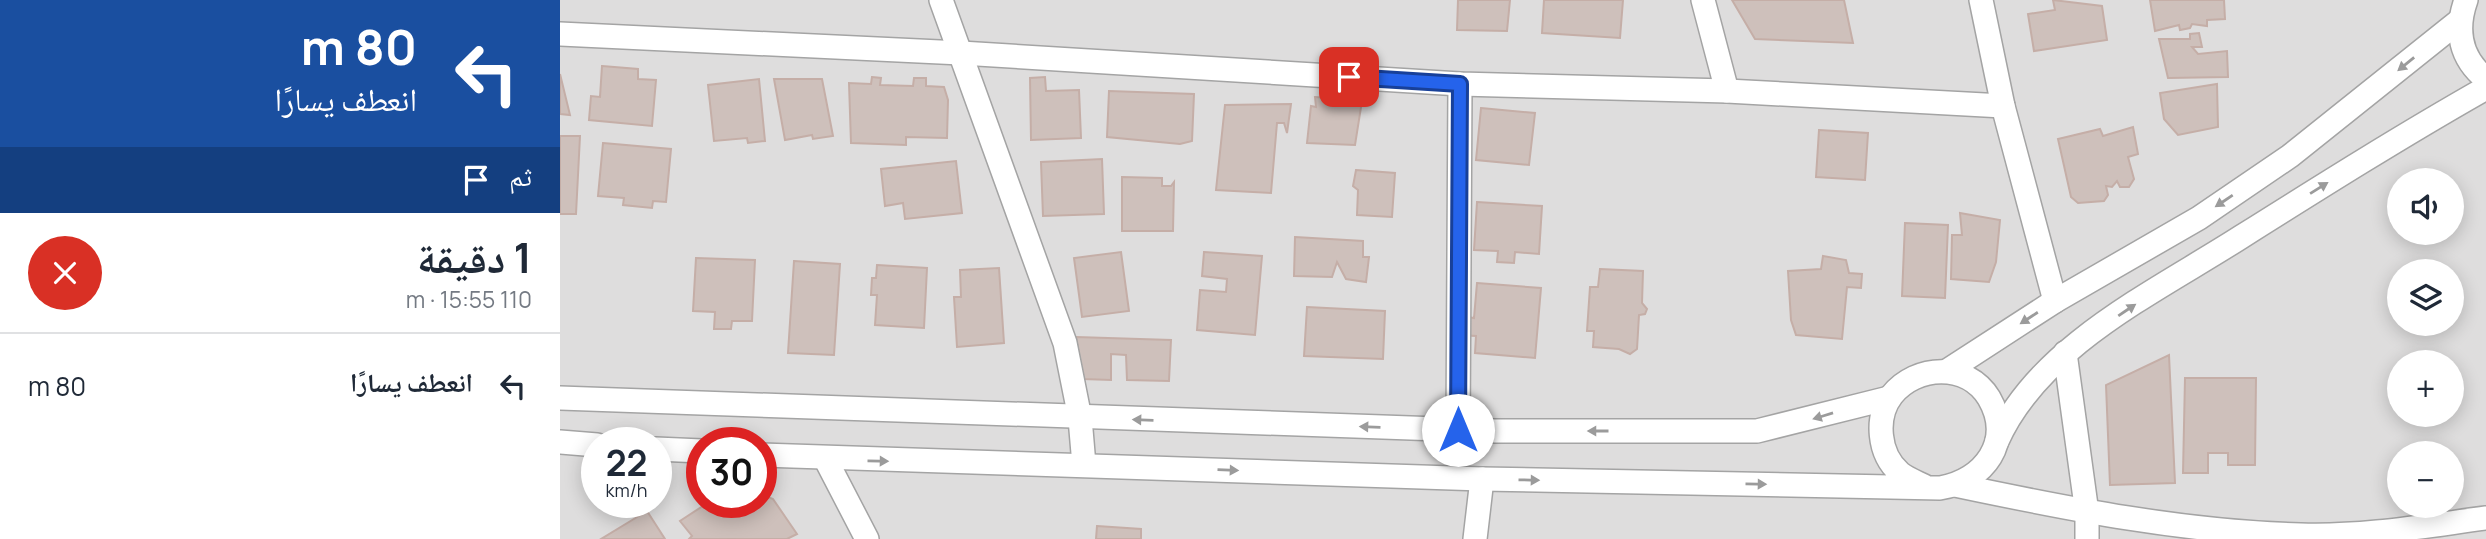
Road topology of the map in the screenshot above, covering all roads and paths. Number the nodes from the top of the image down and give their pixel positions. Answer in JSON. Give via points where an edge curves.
{"nodes":[{"id":1,"x":941,"y":0,"type":"edge"},
{"id":2,"x":1703,"y":0,"type":"edge"},
{"id":3,"x":1981,"y":0,"type":"edge"},
{"id":4,"x":2462,"y":11,"type":"edge"},
{"id":5,"x":560,"y":34,"type":"edge"},
{"id":6,"x":961,"y":52,"type":"junction"},
{"id":7,"x":2486,"y":79,"type":"edge"},
{"id":8,"x":1460,"y":84,"type":"junction"},
{"id":9,"x":2486,"y":88,"type":"edge"},
{"id":10,"x":1727,"y":90,"type":"junction"},
{"id":11,"x":2003,"y":106,"type":"junction"},
{"id":12,"x":2055,"y":301,"type":"junction"},
{"id":13,"x":2065,"y":353,"type":"junction"},
{"id":14,"x":1947,"y":371,"type":"junction"},
{"id":15,"x":560,"y":398,"type":"edge"},
{"id":16,"x":1889,"y":398,"type":"junction"},
{"id":17,"x":1080,"y":418,"type":"junction"},
{"id":18,"x":1458,"y":430,"type":"junction"},
{"id":19,"x":560,"y":442,"type":"edge"},
{"id":20,"x":581,"y":444,"type":"edge"},
{"id":21,"x":1996,"y":444,"type":"junction"},
{"id":22,"x":777,"y":456,"type":"edge"},
{"id":23,"x":826,"y":460,"type":"junction"},
{"id":24,"x":1084,"y":465,"type":"junction"},
{"id":25,"x":1482,"y":479,"type":"junction"},
{"id":26,"x":1955,"y":485,"type":"junction"},
{"id":27,"x":1924,"y":486,"type":"junction"},
{"id":28,"x":2087,"y":513,"type":"junction"},
{"id":29,"x":2486,"y":518,"type":"edge"},
{"id":30,"x":2211,"y":533,"type":"edge"},
{"id":31,"x":867,"y":539,"type":"edge"},
{"id":32,"x":1475,"y":539,"type":"edge"},
{"id":33,"x":2087,"y":539,"type":"edge"}],
"edges":[{"from":1,"to":6,"type":"street"},
{"from":2,"to":10,"type":"street"},
{"from":3,"to":11,"type":"street"},
{"from":4,"to":7,"type":"street","via":[[2461,46],[2473,69]]},
{"from":4,"to":12,"type":"street","one_way":true,"via":[[2290,156],[2199,218]]},
{"from":5,"to":6,"type":"street"},
{"from":6,"to":8,"type":"street"},
{"from":6,"to":17,"type":"street","via":[[1065,343]]},
{"from":8,"to":10,"type":"street"},
{"from":8,"to":18,"type":"street"},
{"from":13,"to":9,"type":"street","one_way":true,"via":[[2362,160]]},
{"from":10,"to":11,"type":"street"},
{"from":11,"to":12,"type":"street"},
{"from":12,"to":14,"type":"street","one_way":true},
{"from":13,"to":21,"type":"street","via":[[2020,401]]},
{"from":13,"to":28,"type":"street"},
{"from":14,"to":16,"type":"street","via":[[1914,376]]},
{"from":14,"to":21,"type":"street","via":[[1971,380],[1988,397],[1997,420]]},
{"from":15,"to":17,"type":"street"},
{"from":16,"to":18,"type":"street","one_way":true,"via":[[1757,431]]},
{"from":16,"to":27,"type":"street","via":[[1880,424],[1884,451],[1900,473]]},
{"from":18,"to":17,"type":"street","one_way":true},
{"from":17,"to":24,"type":"street"},
{"from":19,"to":20,"type":"street"},
{"from":21,"to":26,"type":"street","via":[[1973,477]]},
{"from":22,"to":23,"type":"street"},
{"from":23,"to":24,"type":"street","one_way":true},
{"from":23,"to":31,"type":"street"},
{"from":24,"to":25,"type":"street","one_way":true},
{"from":25,"to":27,"type":"street","one_way":true},
{"from":25,"to":32,"type":"street"},
{"from":26,"to":27,"type":"street"},
{"from":26,"to":28,"type":"street"},
{"from":28,"to":30,"type":"street"},
{"from":28,"to":33,"type":"street"},
{"from":29,"to":30,"type":"street","via":[[2377,532]]}]}
